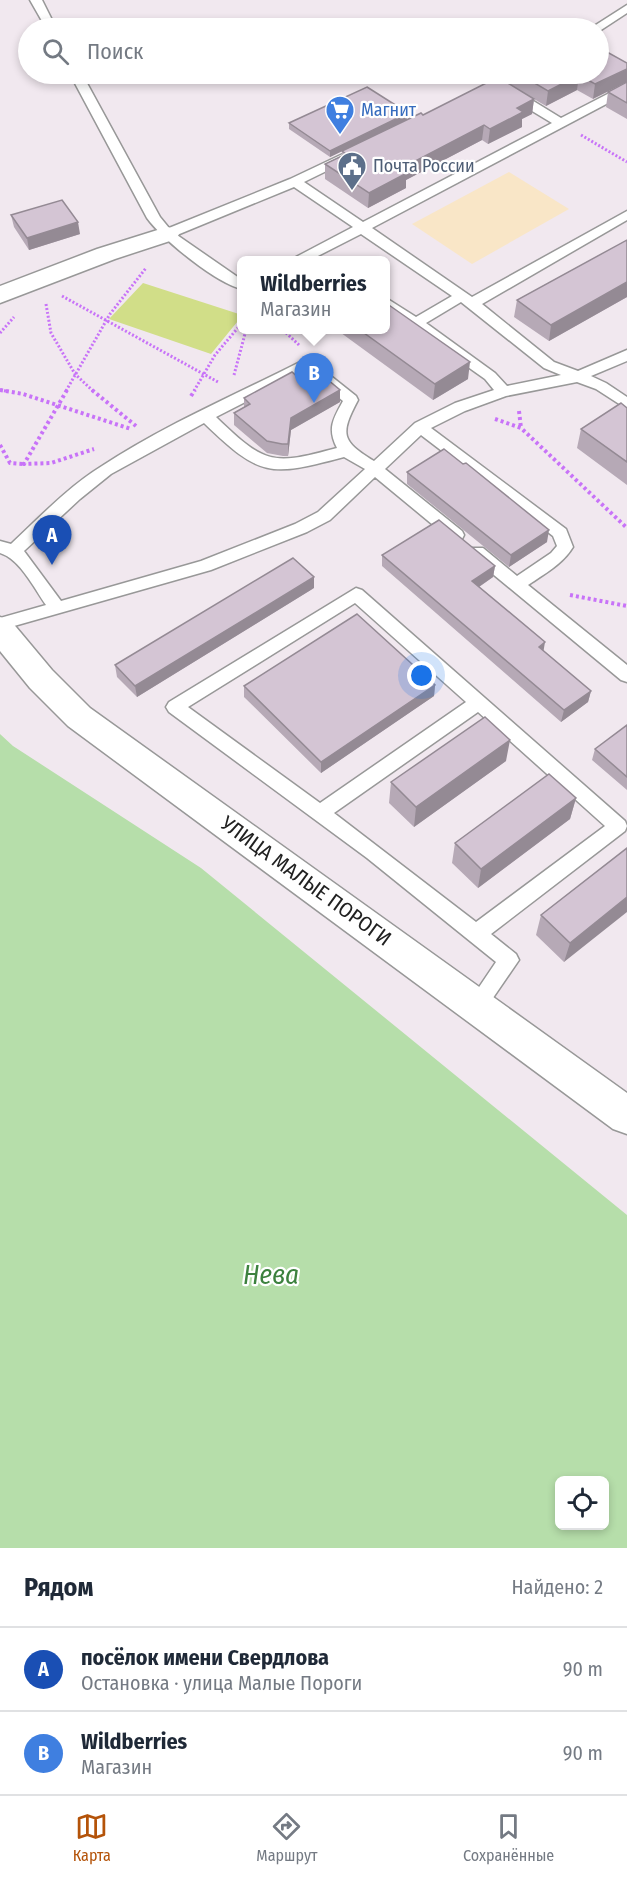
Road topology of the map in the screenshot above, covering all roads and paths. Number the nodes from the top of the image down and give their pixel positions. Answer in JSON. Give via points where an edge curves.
{"nodes":[{"id":1,"x":36,"y":0,"type":"edge"},
{"id":2,"x":627,"y":8,"type":"edge"},
{"id":3,"x":46,"y":18,"type":"edge"},
{"id":4,"x":609,"y":20,"type":"edge"},
{"id":5,"x":81,"y":84,"type":"edge"},
{"id":6,"x":627,"y":88,"type":"edge"},
{"id":7,"x":510,"y":92,"type":"edge"},
{"id":8,"x":561,"y":123,"type":"junction"},
{"id":9,"x":358,"y":151,"type":"edge"},
{"id":10,"x":627,"y":162,"type":"edge"},
{"id":11,"x":294,"y":182,"type":"junction"},
{"id":12,"x":627,"y":215,"type":"edge"},
{"id":13,"x":362,"y":228,"type":"junction"},
{"id":14,"x":170,"y":236,"type":"junction"},
{"id":15,"x":322,"y":256,"type":"edge"},
{"id":16,"x":42,"y":282,"type":"junction"},
{"id":17,"x":237,"y":283,"type":"edge"},
{"id":18,"x":0,"y":295,"type":"edge"},
{"id":19,"x":467,"y":300,"type":"junction"},
{"id":20,"x":390,"y":305,"type":"edge"},
{"id":21,"x":105,"y":323,"type":"junction"},
{"id":22,"x":416,"y":323,"type":"junction"},
{"id":23,"x":237,"y":329,"type":"edge"},
{"id":24,"x":245,"y":334,"type":"edge"},
{"id":25,"x":627,"y":354,"type":"edge"},
{"id":26,"x":203,"y":373,"type":"junction"},
{"id":27,"x":75,"y":374,"type":"junction"},
{"id":28,"x":577,"y":376,"type":"junction"},
{"id":29,"x":0,"y":390,"type":"edge"},
{"id":30,"x":504,"y":392,"type":"junction"},
{"id":31,"x":236,"y":395,"type":"junction"},
{"id":32,"x":186,"y":402,"type":"dead end"},
{"id":33,"x":627,"y":405,"type":"edge"},
{"id":34,"x":59,"y":406,"type":"junction"},
{"id":35,"x":460,"y":408,"type":"junction"},
{"id":36,"x":207,"y":417,"type":"junction"},
{"id":37,"x":420,"y":427,"type":"junction"},
{"id":38,"x":151,"y":440,"type":"junction"},
{"id":39,"x":0,"y":445,"type":"edge"},
{"id":40,"x":346,"y":451,"type":"junction"},
{"id":41,"x":24,"y":464,"type":"junction"},
{"id":42,"x":374,"y":468,"type":"junction"},
{"id":43,"x":627,"y":528,"type":"edge"},
{"id":44,"x":7,"y":549,"type":"edge"},
{"id":45,"x":516,"y":585,"type":"junction"},
{"id":46,"x":56,"y":607,"type":"junction"},
{"id":47,"x":0,"y":624,"type":"edge"},
{"id":48,"x":0,"y":629,"type":"edge"},
{"id":49,"x":627,"y":675,"type":"edge"},
{"id":50,"x":478,"y":703,"type":"junction"},
{"id":51,"x":320,"y":813,"type":"junction"},
{"id":52,"x":476,"y":934,"type":"junction"},
{"id":53,"x":477,"y":1005,"type":"junction"},
{"id":54,"x":627,"y":1116,"type":"edge"}],
"edges":[{"from":1,"to":3,"type":"lane"},
{"from":2,"to":4,"type":"lane"},
{"from":5,"to":14,"type":"lane","via":[[154,218]]},
{"from":6,"to":8,"type":"lane"},
{"from":7,"to":8,"type":"lane"},
{"from":8,"to":10,"type":"path"},
{"from":8,"to":13,"type":"lane"},
{"from":9,"to":11,"type":"lane"},
{"from":11,"to":13,"type":"lane"},
{"from":11,"to":14,"type":"lane"},
{"from":12,"to":19,"type":"lane"},
{"from":13,"to":15,"type":"lane"},
{"from":13,"to":19,"type":"lane"},
{"from":14,"to":16,"type":"street","via":[[106,254]]},
{"from":14,"to":17,"type":"lane"},
{"from":14,"to":21,"type":"path"},
{"from":16,"to":18,"type":"street"},
{"from":16,"to":21,"type":"path"},
{"from":16,"to":27,"type":"path","via":[[51,333]]},
{"from":19,"to":22,"type":"lane"},
{"from":19,"to":28,"type":"lane","via":[[549,365]]},
{"from":20,"to":22,"type":"lane"},
{"from":21,"to":26,"type":"path"},
{"from":21,"to":27,"type":"path"},
{"from":22,"to":30,"type":"lane","via":[[490,376]]},
{"from":23,"to":26,"type":"path"},
{"from":24,"to":31,"type":"path","via":[[237,359]]},
{"from":25,"to":28,"type":"lane"},
{"from":26,"to":31,"type":"path"},
{"from":26,"to":32,"type":"path"},
{"from":27,"to":34,"type":"path"},
{"from":27,"to":38,"type":"path"},
{"from":28,"to":30,"type":"lane"},
{"from":28,"to":33,"type":"lane","via":[[601,386]]},
{"from":29,"to":34,"type":"path"},
{"from":30,"to":35,"type":"lane"},
{"from":31,"to":36,"type":"lane"},
{"from":31,"to":40,"type":"lane","via":[[306,364],[351,400],[338,435]]},
{"from":34,"to":38,"type":"path"},
{"from":34,"to":41,"type":"path"},
{"from":35,"to":37,"type":"lane"},
{"from":35,"to":43,"type":"path","via":[[520,428]]},
{"from":36,"to":38,"type":"lane"},
{"from":36,"to":40,"type":"lane","via":[[250,457],[274,464]]},
{"from":37,"to":42,"type":"lane"},
{"from":37,"to":45,"type":"lane","via":[[560,533],[565,548],[558,557]]},
{"from":38,"to":41,"type":"path","via":[[101,446],[53,463]]},
{"from":38,"to":44,"type":"lane","via":[[82,488]]},
{"from":39,"to":41,"type":"path","via":[[10,463]]},
{"from":40,"to":42,"type":"lane"},
{"from":42,"to":45,"type":"lane"},
{"from":42,"to":46,"type":"lane","via":[[324,516],[301,528],[205,566]]},
{"from":44,"to":46,"type":"lane","via":[[33,573]]},
{"from":45,"to":49,"type":"lane"},
{"from":46,"to":47,"type":"lane"},
{"from":48,"to":53,"type":"street","name":"УЛИЦА МАЛЫЕ ПОРОГИ","via":[[79,717]]},
{"from":50,"to":51,"type":"lane"},
{"from":50,"to":51,"type":"lane","via":[[356,594],[175,707]]},
{"from":50,"to":52,"type":"lane","via":[[618,826]]},
{"from":51,"to":52,"type":"lane"},
{"from":52,"to":53,"type":"lane","via":[[509,960]]},
{"from":53,"to":54,"type":"street","name":"УЛИЦА МАЛЫЕ ПОРОГИ"}]}
